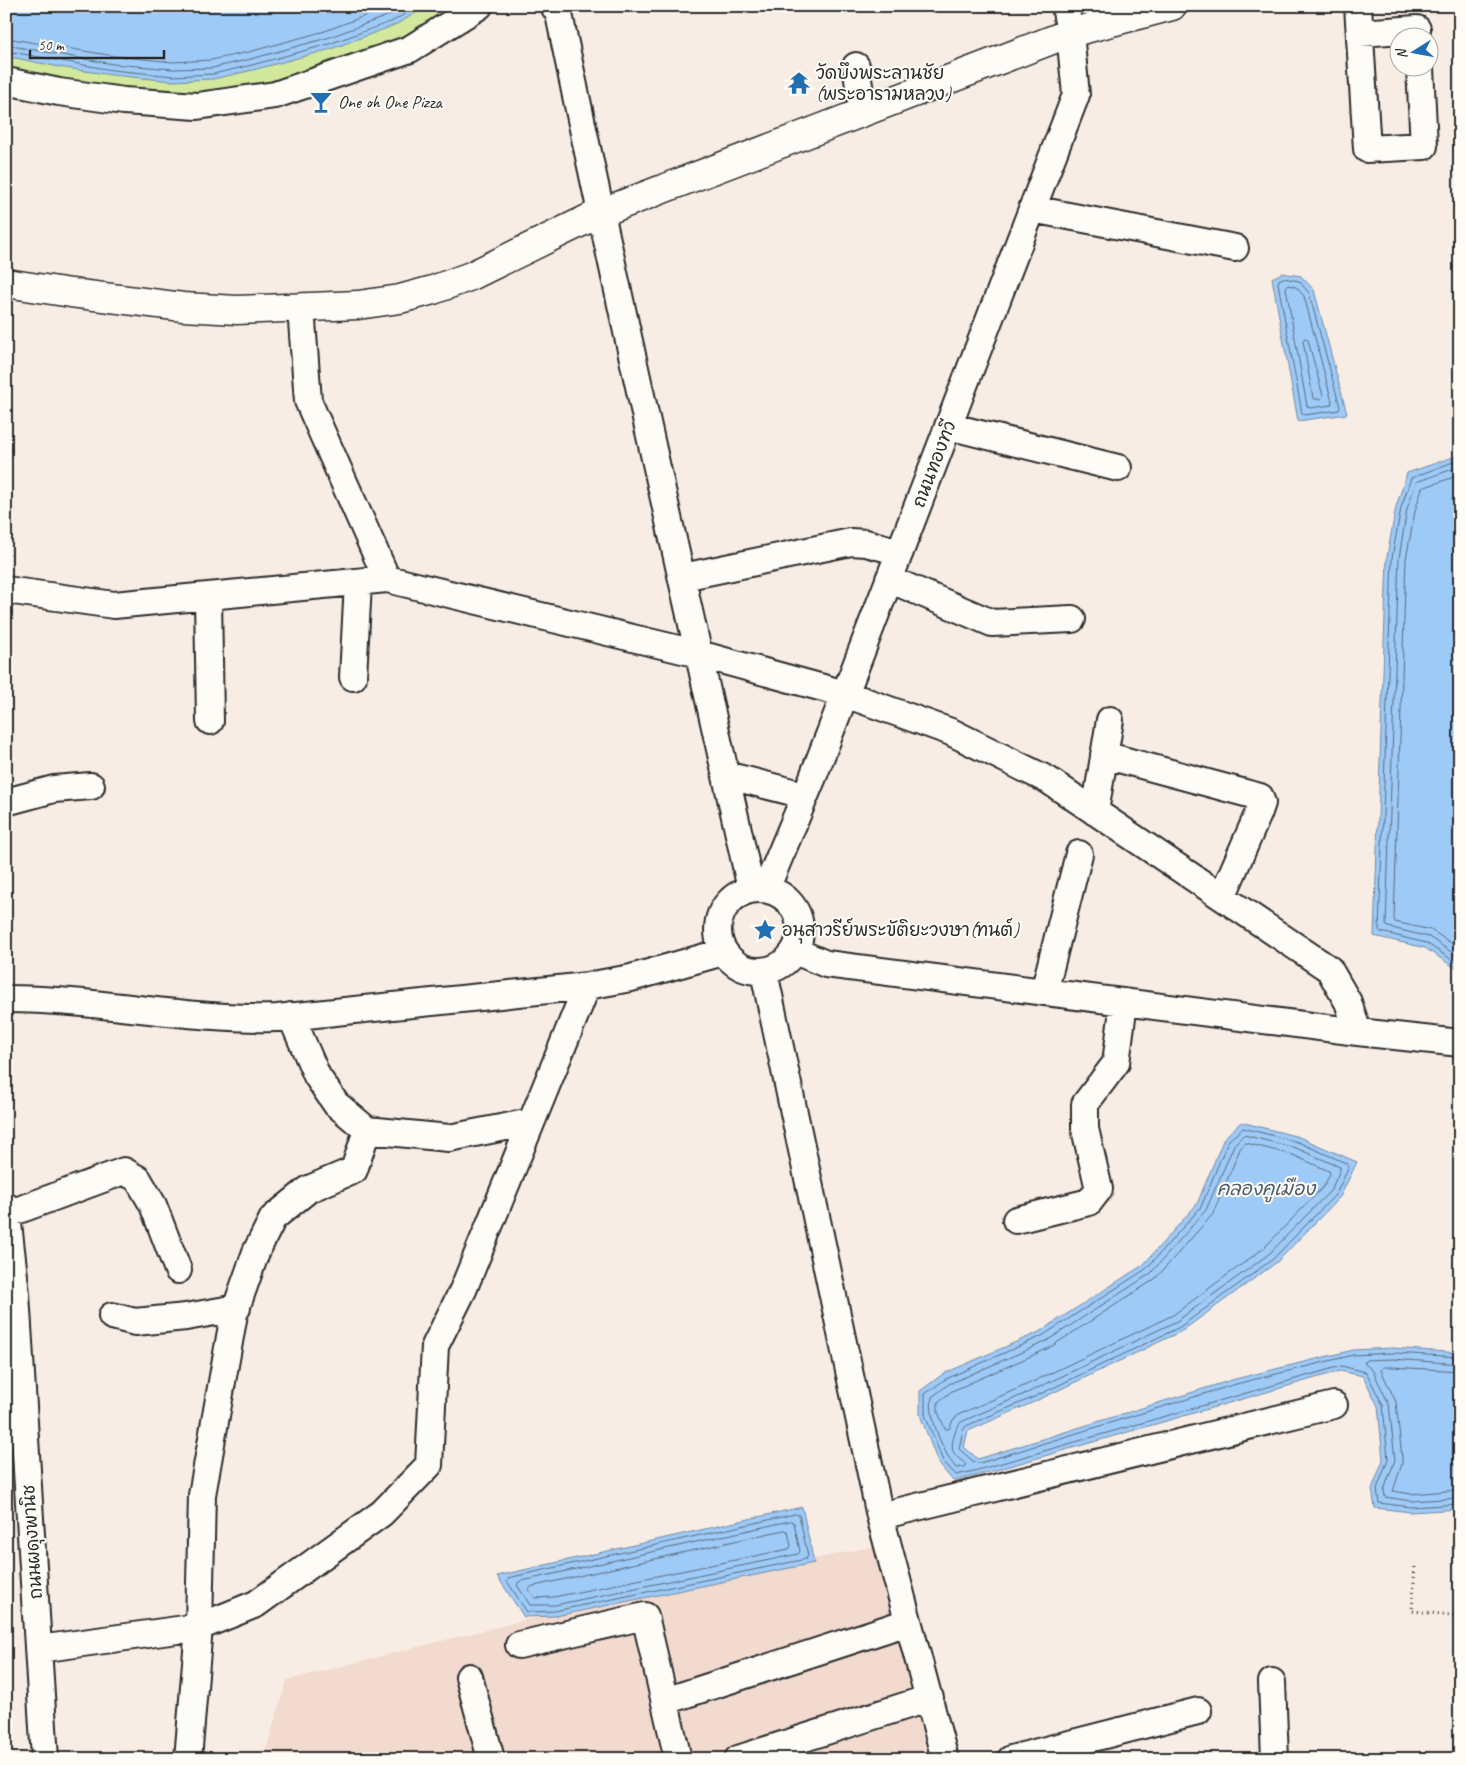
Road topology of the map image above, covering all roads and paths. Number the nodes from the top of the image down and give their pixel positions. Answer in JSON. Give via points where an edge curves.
{"nodes":[{"id":1,"x":479,"y":6,"type":"edge"},
{"id":2,"x":554,"y":6,"type":"edge"},
{"id":3,"x":1065,"y":6,"type":"edge"},
{"id":4,"x":1172,"y":6,"type":"edge"},
{"id":5,"x":1358,"y":6,"type":"edge"},
{"id":6,"x":1417,"y":24,"type":"edge"},
{"id":7,"x":1070,"y":33,"type":"junction"},
{"id":8,"x":1360,"y":33,"type":"junction"},
{"id":9,"x":856,"y":66,"type":"dead end"},
{"id":10,"x":1421,"y":78,"type":"edge"},
{"id":11,"x":6,"y":81,"type":"edge"},
{"id":12,"x":864,"y":112,"type":"junction"},
{"id":13,"x":1032,"y":209,"type":"junction"},
{"id":14,"x":600,"y":213,"type":"junction"},
{"id":15,"x":1235,"y":248,"type":"dead end"},
{"id":16,"x":6,"y":283,"type":"edge"},
{"id":17,"x":301,"y":308,"type":"junction"},
{"id":18,"x":948,"y":426,"type":"junction"},
{"id":19,"x":6,"y":468,"type":"edge"},
{"id":20,"x":1118,"y":468,"type":"dead end"},
{"id":21,"x":900,"y":552,"type":"junction"},
{"id":22,"x":682,"y":577,"type":"junction"},
{"id":23,"x":889,"y":578,"type":"junction"},
{"id":24,"x":387,"y":579,"type":"junction"},
{"id":25,"x":358,"y":583,"type":"junction"},
{"id":26,"x":7,"y":590,"type":"edge"},
{"id":27,"x":208,"y":597,"type":"junction"},
{"id":28,"x":1072,"y":618,"type":"dead end"},
{"id":29,"x":699,"y":654,"type":"junction"},
{"id":30,"x":353,"y":677,"type":"dead end"},
{"id":31,"x":845,"y":694,"type":"junction"},
{"id":32,"x":1110,"y":720,"type":"dead end"},
{"id":33,"x":210,"y":721,"type":"dead end"},
{"id":34,"x":1104,"y":755,"type":"junction"},
{"id":35,"x":726,"y":776,"type":"junction"},
{"id":36,"x":91,"y":786,"type":"dead end"},
{"id":37,"x":804,"y":795,"type":"junction"},
{"id":38,"x":6,"y":802,"type":"edge"},
{"id":39,"x":1095,"y":812,"type":"junction"},
{"id":40,"x":1079,"y":854,"type":"dead end"},
{"id":41,"x":758,"y":889,"type":"junction"},
{"id":42,"x":1222,"y":897,"type":"junction"},
{"id":43,"x":795,"y":950,"type":"junction"},
{"id":44,"x":723,"y":952,"type":"junction"},
{"id":45,"x":764,"y":972,"type":"junction"},
{"id":46,"x":587,"y":986,"type":"junction"},
{"id":47,"x":1044,"y":992,"type":"junction"},
{"id":48,"x":6,"y":999,"type":"edge"},
{"id":49,"x":1124,"y":1002,"type":"junction"},
{"id":50,"x":291,"y":1016,"type":"junction"},
{"id":51,"x":1358,"y":1032,"type":"junction"},
{"id":52,"x":1460,"y":1042,"type":"edge"},
{"id":53,"x":531,"y":1122,"type":"junction"},
{"id":54,"x":367,"y":1130,"type":"junction"},
{"id":55,"x":7,"y":1210,"type":"edge"},
{"id":56,"x":1016,"y":1220,"type":"dead end"},
{"id":57,"x":178,"y":1270,"type":"dead end"},
{"id":58,"x":237,"y":1308,"type":"junction"},
{"id":59,"x":112,"y":1316,"type":"dead end"},
{"id":60,"x":1334,"y":1405,"type":"dead end"},
{"id":61,"x":880,"y":1516,"type":"junction"},
{"id":62,"x":1415,"y":1566,"type":"dead end"},
{"id":63,"x":1460,"y":1616,"type":"edge"},
{"id":64,"x":908,"y":1622,"type":"junction"},
{"id":65,"x":199,"y":1627,"type":"junction"},
{"id":66,"x":519,"y":1645,"type":"dead end"},
{"id":67,"x":39,"y":1650,"type":"junction"},
{"id":68,"x":469,"y":1677,"type":"dead end"},
{"id":69,"x":1272,"y":1682,"type":"dead end"},
{"id":70,"x":930,"y":1698,"type":"junction"},
{"id":71,"x":665,"y":1701,"type":"junction"},
{"id":72,"x":1198,"y":1711,"type":"dead end"},
{"id":73,"x":45,"y":1759,"type":"edge"},
{"id":74,"x":188,"y":1759,"type":"edge"},
{"id":75,"x":491,"y":1759,"type":"edge"},
{"id":76,"x":678,"y":1759,"type":"edge"},
{"id":77,"x":738,"y":1759,"type":"edge"},
{"id":78,"x":945,"y":1759,"type":"edge"},
{"id":79,"x":1011,"y":1759,"type":"edge"},
{"id":80,"x":1275,"y":1759,"type":"edge"}],
"edges":[{"from":1,"to":11,"type":"street","via":[[410,49],[275,95],[197,106],[124,102]]},
{"from":2,"to":14,"type":"street","via":[[559,14]]},
{"from":3,"to":7,"type":"street","name":"ถนนทองทวี"},
{"from":4,"to":7,"type":"main road"},
{"from":5,"to":8,"type":"street"},
{"from":6,"to":8,"type":"street"},
{"from":7,"to":12,"type":"main road"},
{"from":7,"to":13,"type":"street","name":"ถนนทองทวี","via":[[1076,95]]},
{"from":8,"to":10,"type":"street","via":[[1367,149],[1424,146]]},
{"from":9,"to":12,"type":"street"},
{"from":12,"to":14,"type":"main road"},
{"from":13,"to":15,"type":"street"},
{"from":13,"to":18,"type":"street","name":"ถนนทองทวี"},
{"from":14,"to":17,"type":"main road","via":[[471,276],[433,290],[358,304]]},
{"from":14,"to":22,"type":"street"},
{"from":16,"to":17,"type":"main road","via":[[183,307],[237,310]]},
{"from":17,"to":24,"type":"street","via":[[308,401]]},
{"from":18,"to":20,"type":"street"},
{"from":18,"to":21,"type":"street","name":"ถนนทองทวี"},
{"from":19,"to":26,"type":"path"},
{"from":21,"to":22,"type":"street","via":[[850,542]]},
{"from":21,"to":23,"type":"street","name":"ถนนทองทวี"},
{"from":22,"to":29,"type":"street"},
{"from":23,"to":28,"type":"street","via":[[992,623]]},
{"from":23,"to":31,"type":"street","name":"ถนนทองทวี"},
{"from":24,"to":25,"type":"street"},
{"from":24,"to":29,"type":"street"},
{"from":25,"to":27,"type":"street"},
{"from":25,"to":30,"type":"street"},
{"from":26,"to":27,"type":"street","via":[[114,605]]},
{"from":27,"to":33,"type":"street"},
{"from":29,"to":31,"type":"street"},
{"from":29,"to":35,"type":"street"},
{"from":31,"to":37,"type":"street","name":"ถนนทองทวี"},
{"from":31,"to":39,"type":"street","via":[[951,732],[1048,780]]},
{"from":32,"to":34,"type":"street"},
{"from":34,"to":39,"type":"street"},
{"from":34,"to":42,"type":"street","via":[[1260,797],[1259,812]]},
{"from":35,"to":37,"type":"street"},
{"from":35,"to":41,"type":"street"},
{"from":36,"to":38,"type":"street","via":[[54,789]]},
{"from":37,"to":41,"type":"street","name":"ถนนทองทวี"},
{"from":39,"to":42,"type":"street"},
{"from":40,"to":47,"type":"street"},
{"from":41,"to":43,"type":"street","via":[[777,893],[796,914],[799,937]]},
{"from":41,"to":44,"type":"street","via":[[740,893],[729,901],[719,918],[717,932]]},
{"from":42,"to":51,"type":"street","via":[[1329,969],[1348,1002]]},
{"from":43,"to":45,"type":"street","via":[[786,962]]},
{"from":43,"to":47,"type":"street","via":[[826,964]]},
{"from":44,"to":45,"type":"street","via":[[736,965],[749,971]]},
{"from":44,"to":46,"type":"street","via":[[631,978]]},
{"from":45,"to":61,"type":"street"},
{"from":46,"to":50,"type":"street"},
{"from":46,"to":53,"type":"street"},
{"from":47,"to":49,"type":"street"},
{"from":48,"to":50,"type":"street","via":[[234,1018]]},
{"from":49,"to":51,"type":"street"},
{"from":49,"to":56,"type":"street","via":[[1116,1063],[1085,1104],[1085,1130],[1098,1189],[1089,1202]]},
{"from":50,"to":54,"type":"street","via":[[317,1076],[336,1104]]},
{"from":51,"to":52,"type":"street"},
{"from":53,"to":54,"type":"street","via":[[449,1138]]},
{"from":53,"to":65,"type":"street","via":[[463,1290],[435,1346],[429,1465],[382,1513],[256,1604]]},
{"from":54,"to":58,"type":"street","via":[[354,1170],[309,1189],[273,1218],[256,1252]]},
{"from":55,"to":57,"type":"street","via":[[124,1171],[138,1179],[153,1205]]},
{"from":55,"to":67,"type":"street","name":"ถนนผดุงพานิช"},
{"from":58,"to":59,"type":"street","via":[[135,1322]]},
{"from":58,"to":65,"type":"street","via":[[202,1495]]},
{"from":60,"to":61,"type":"street"},
{"from":61,"to":64,"type":"street"},
{"from":62,"to":63,"type":"path","via":[[1412,1611]]},
{"from":64,"to":70,"type":"street"},
{"from":64,"to":71,"type":"street"},
{"from":65,"to":67,"type":"street"},
{"from":65,"to":74,"type":"street"},
{"from":66,"to":71,"type":"street","via":[[645,1616]]},
{"from":67,"to":73,"type":"street","name":"ถนนผดุงพานิช"},
{"from":68,"to":75,"type":"street"},
{"from":69,"to":80,"type":"street"},
{"from":70,"to":77,"type":"street"},
{"from":70,"to":78,"type":"street"},
{"from":71,"to":76,"type":"street"},
{"from":72,"to":79,"type":"street"}]}
